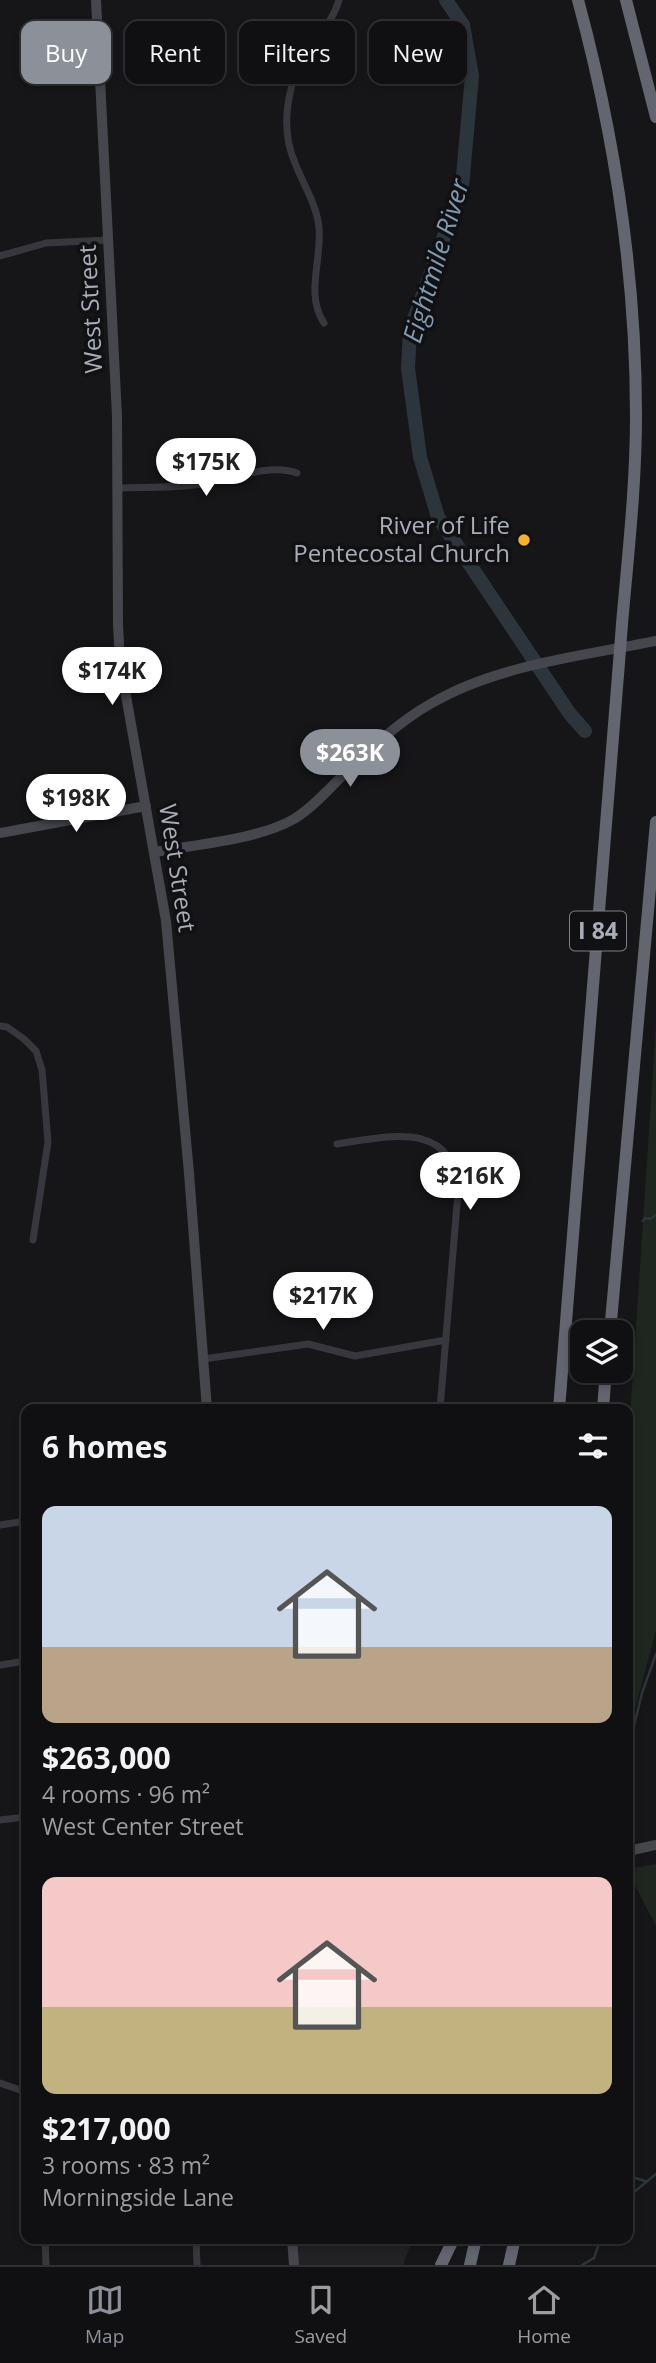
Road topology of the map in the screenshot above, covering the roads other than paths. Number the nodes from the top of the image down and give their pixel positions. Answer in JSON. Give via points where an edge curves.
{"nodes":[{"id":1,"x":96,"y":0,"type":"edge"},
{"id":2,"x":339,"y":0,"type":"edge"},
{"id":3,"x":578,"y":0,"type":"edge"},
{"id":4,"x":626,"y":0,"type":"edge"},
{"id":5,"x":656,"y":117,"type":"edge"},
{"id":6,"x":108,"y":240,"type":"junction"},
{"id":7,"x":0,"y":256,"type":"edge"},
{"id":8,"x":324,"y":323,"type":"dead end"},
{"id":9,"x":297,"y":473,"type":"dead end"},
{"id":10,"x":117,"y":488,"type":"junction"},
{"id":11,"x":656,"y":641,"type":"edge"},
{"id":12,"x":146,"y":806,"type":"junction"},
{"id":13,"x":656,"y":822,"type":"edge"},
{"id":14,"x":0,"y":833,"type":"edge"},
{"id":15,"x":155,"y":852,"type":"junction"},
{"id":16,"x":0,"y":1026,"type":"edge"},
{"id":17,"x":337,"y":1144,"type":"dead end"},
{"id":18,"x":33,"y":1240,"type":"dead end"},
{"id":19,"x":611,"y":1320,"type":"edge"},
{"id":20,"x":446,"y":1340,"type":"junction"},
{"id":21,"x":203,"y":1359,"type":"junction"},
{"id":22,"x":605,"y":1383,"type":"edge"},
{"id":23,"x":207,"y":1404,"type":"edge"},
{"id":24,"x":440,"y":1404,"type":"edge"},
{"id":25,"x":559,"y":1404,"type":"edge"},
{"id":26,"x":603,"y":1404,"type":"edge"},
{"id":27,"x":21,"y":1522,"type":"edge"},
{"id":28,"x":0,"y":1525,"type":"edge"},
{"id":29,"x":21,"y":1662,"type":"edge"},
{"id":30,"x":0,"y":1665,"type":"edge"},
{"id":31,"x":21,"y":1818,"type":"edge"},
{"id":32,"x":0,"y":1820,"type":"edge"},
{"id":33,"x":656,"y":1846,"type":"edge"},
{"id":34,"x":633,"y":1850,"type":"edge"},
{"id":35,"x":0,"y":2083,"type":"edge"},
{"id":36,"x":21,"y":2090,"type":"edge"},
{"id":37,"x":46,"y":2244,"type":"edge"},
{"id":38,"x":196,"y":2244,"type":"edge"},
{"id":39,"x":292,"y":2244,"type":"edge"},
{"id":40,"x":451,"y":2244,"type":"edge"},
{"id":41,"x":475,"y":2244,"type":"edge"},
{"id":42,"x":514,"y":2244,"type":"edge"},
{"id":43,"x":46,"y":2265,"type":"edge"},
{"id":44,"x":197,"y":2265,"type":"edge"},
{"id":45,"x":294,"y":2265,"type":"edge"},
{"id":46,"x":441,"y":2265,"type":"edge"},
{"id":47,"x":470,"y":2265,"type":"edge"},
{"id":48,"x":509,"y":2265,"type":"edge"}],
"edges":[{"from":1,"to":6,"type":"main road","name":"West Street"},
{"from":2,"to":8,"type":"street","via":[[325,30],[301,60],[286,113],[293,160],[320,228],[315,301]]},
{"from":3,"to":25,"type":"highway","number":"I 84","bridge":true,"via":[[622,204],[632,289],[635,459]]},
{"from":4,"to":5,"type":"highway"},
{"from":6,"to":7,"type":"street","via":[[46,243]]},
{"from":6,"to":10,"type":"main road","name":"West Street"},
{"from":9,"to":10,"type":"street","via":[[271,470],[193,486]]},
{"from":10,"to":12,"type":"main road","name":"West Street","via":[[120,662]]},
{"from":11,"to":15,"type":"main road","via":[[527,667],[455,690],[410,716],[295,818],[254,834]]},
{"from":12,"to":14,"type":"main road"},
{"from":12,"to":15,"type":"main road","name":"West Street"},
{"from":13,"to":19,"type":"highway","number":"I 84"},
{"from":15,"to":21,"type":"main road","name":"West Street","via":[[166,921]]},
{"from":16,"to":18,"type":"street","via":[[36,1051],[42,1070],[48,1142]]},
{"from":17,"to":20,"type":"street","via":[[412,1136],[438,1148],[453,1167],[458,1192]]},
{"from":20,"to":21,"type":"street","via":[[355,1356],[309,1344]]},
{"from":20,"to":24,"type":"street"},
{"from":21,"to":23,"type":"main road","name":"West Street"},
{"from":22,"to":26,"type":"highway"},
{"from":27,"to":28,"type":"street"},
{"from":29,"to":30,"type":"street"},
{"from":31,"to":32,"type":"street"},
{"from":33,"to":34,"type":"main road"},
{"from":35,"to":36,"type":"street"},
{"from":37,"to":43,"type":"street"},
{"from":38,"to":44,"type":"street"},
{"from":39,"to":45,"type":"main road"},
{"from":40,"to":46,"type":"highway"},
{"from":41,"to":47,"type":"highway"},
{"from":42,"to":48,"type":"highway"}]}
